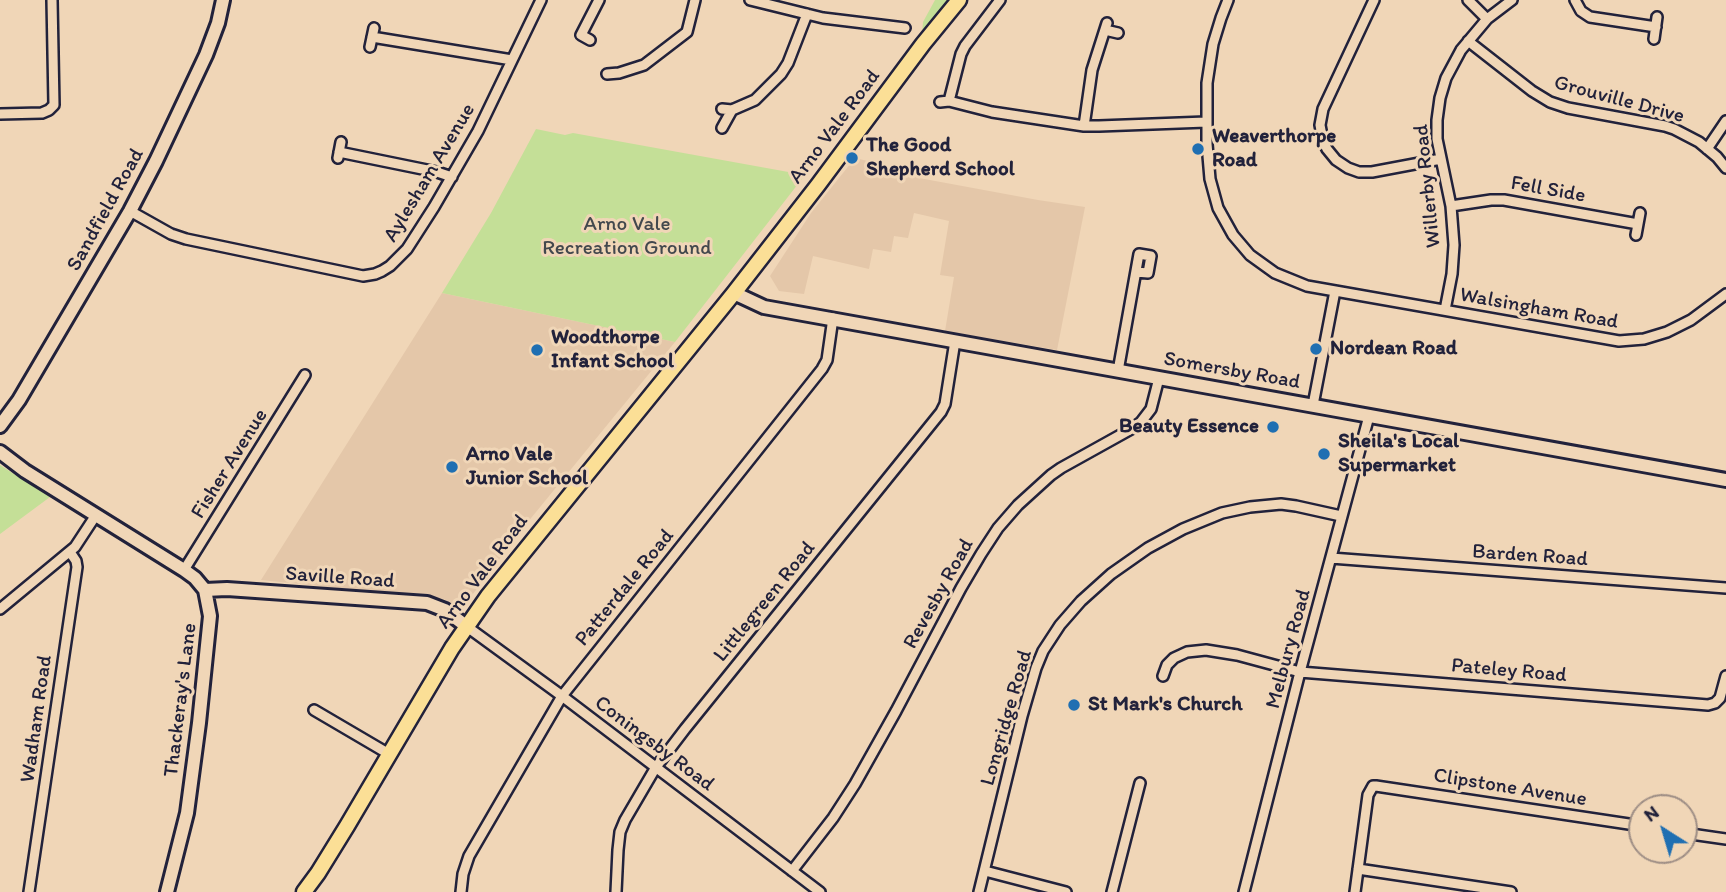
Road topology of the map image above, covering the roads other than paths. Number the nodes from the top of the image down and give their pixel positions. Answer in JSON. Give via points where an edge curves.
{"nodes":[{"id":1,"x":52,"y":0,"type":"edge"},
{"id":2,"x":223,"y":0,"type":"edge"},
{"id":3,"x":541,"y":0,"type":"edge"},
{"id":4,"x":598,"y":0,"type":"edge"},
{"id":5,"x":695,"y":0,"type":"edge"},
{"id":6,"x":750,"y":0,"type":"edge"},
{"id":7,"x":959,"y":0,"type":"edge"},
{"id":8,"x":1000,"y":0,"type":"edge"},
{"id":9,"x":1228,"y":0,"type":"edge"},
{"id":10,"x":1374,"y":0,"type":"edge"},
{"id":11,"x":1468,"y":0,"type":"edge"},
{"id":12,"x":1512,"y":0,"type":"edge"},
{"id":13,"x":1575,"y":0,"type":"edge"},
{"id":14,"x":767,"y":2,"type":"edge"},
{"id":15,"x":807,"y":14,"type":"junction"},
{"id":16,"x":1488,"y":19,"type":"junction"},
{"id":17,"x":905,"y":28,"type":"dead end"},
{"id":18,"x":1118,"y":33,"type":"dead end"},
{"id":19,"x":372,"y":37,"type":"dead end"},
{"id":20,"x":1654,"y":39,"type":"dead end"},
{"id":21,"x":590,"y":40,"type":"dead end"},
{"id":22,"x":1468,"y":41,"type":"junction"},
{"id":23,"x":512,"y":60,"type":"junction"},
{"id":24,"x":618,"y":61,"type":"dead end"},
{"id":25,"x":618,"y":73,"type":"junction"},
{"id":26,"x":607,"y":74,"type":"dead end"},
{"id":27,"x":0,"y":114,"type":"edge"},
{"id":28,"x":1726,"y":121,"type":"edge"},
{"id":29,"x":1206,"y":122,"type":"junction"},
{"id":30,"x":1084,"y":126,"type":"junction"},
{"id":31,"x":722,"y":128,"type":"dead end"},
{"id":32,"x":1707,"y":149,"type":"junction"},
{"id":33,"x":339,"y":151,"type":"dead end"},
{"id":34,"x":1441,"y":159,"type":"junction"},
{"id":35,"x":1726,"y":168,"type":"edge"},
{"id":36,"x":452,"y":177,"type":"junction"},
{"id":37,"x":1451,"y":206,"type":"junction"},
{"id":38,"x":130,"y":211,"type":"junction"},
{"id":39,"x":1640,"y":213,"type":"dead end"},
{"id":40,"x":1638,"y":224,"type":"junction"},
{"id":41,"x":1636,"y":235,"type":"dead end"},
{"id":42,"x":1136,"y":272,"type":"dead end"},
{"id":43,"x":1335,"y":291,"type":"junction"},
{"id":44,"x":734,"y":293,"type":"junction"},
{"id":45,"x":1726,"y":294,"type":"edge"},
{"id":46,"x":1445,"y":310,"type":"junction"},
{"id":47,"x":833,"y":318,"type":"junction"},
{"id":48,"x":955,"y":341,"type":"junction"},
{"id":49,"x":1118,"y":371,"type":"junction"},
{"id":50,"x":305,"y":375,"type":"dead end"},
{"id":51,"x":1159,"y":378,"type":"junction"},
{"id":52,"x":1312,"y":405,"type":"junction"},
{"id":53,"x":1369,"y":416,"type":"junction"},
{"id":54,"x":0,"y":426,"type":"edge"},
{"id":55,"x":0,"y":452,"type":"edge"},
{"id":56,"x":1726,"y":480,"type":"edge"},
{"id":57,"x":96,"y":515,"type":"junction"},
{"id":58,"x":1341,"y":516,"type":"junction"},
{"id":59,"x":70,"y":552,"type":"junction"},
{"id":60,"x":1331,"y":558,"type":"junction"},
{"id":61,"x":184,"y":570,"type":"junction"},
{"id":62,"x":1726,"y":589,"type":"edge"},
{"id":63,"x":205,"y":590,"type":"junction"},
{"id":64,"x":0,"y":608,"type":"edge"},
{"id":65,"x":466,"y":626,"type":"junction"},
{"id":66,"x":1300,"y":673,"type":"junction"},
{"id":67,"x":1163,"y":676,"type":"dead end"},
{"id":68,"x":1726,"y":676,"type":"edge"},
{"id":69,"x":562,"y":696,"type":"junction"},
{"id":70,"x":314,"y":709,"type":"dead end"},
{"id":71,"x":389,"y":754,"type":"junction"},
{"id":72,"x":656,"y":767,"type":"junction"},
{"id":73,"x":1140,"y":782,"type":"dead end"},
{"id":74,"x":1628,"y":824,"type":"edge"},
{"id":75,"x":1698,"y":834,"type":"edge"},
{"id":76,"x":1726,"y":839,"type":"edge"},
{"id":77,"x":1358,"y":869,"type":"junction"},
{"id":78,"x":792,"y":871,"type":"junction"},
{"id":79,"x":985,"y":871,"type":"junction"},
{"id":80,"x":29,"y":892,"type":"edge"},
{"id":81,"x":167,"y":892,"type":"edge"},
{"id":82,"x":304,"y":892,"type":"edge"},
{"id":83,"x":461,"y":892,"type":"edge"},
{"id":84,"x":616,"y":892,"type":"edge"},
{"id":85,"x":820,"y":892,"type":"edge"},
{"id":86,"x":979,"y":892,"type":"edge"},
{"id":87,"x":1066,"y":892,"type":"edge"},
{"id":88,"x":1112,"y":892,"type":"edge"},
{"id":89,"x":1244,"y":892,"type":"edge"},
{"id":90,"x":1355,"y":892,"type":"edge"},
{"id":91,"x":1511,"y":892,"type":"edge"}],
"edges":[{"from":1,"to":27,"type":"street","via":[[54,104],[42,113]]},
{"from":2,"to":38,"type":"street","name":"Sandfield Road","via":[[206,55]]},
{"from":3,"to":23,"type":"street","name":"Aylesham Avenue"},
{"from":4,"to":21,"type":"street","via":[[581,36]]},
{"from":5,"to":25,"type":"street","via":[[687,32],[644,65]]},
{"from":6,"to":14,"type":"street"},
{"from":7,"to":44,"type":"main road","name":"Arno Vale Road"},
{"from":8,"to":30,"type":"street","via":[[961,54],[944,102]]},
{"from":9,"to":29,"type":"street","name":"Walsingham Road","via":[[1211,55]]},
{"from":10,"to":34,"type":"street","via":[[1323,109],[1320,125],[1326,149],[1359,172]]},
{"from":11,"to":16,"type":"street"},
{"from":12,"to":16,"type":"street","name":"Willerby Road"},
{"from":13,"to":20,"type":"street","via":[[1590,17],[1657,22]]},
{"from":14,"to":15,"type":"street"},
{"from":15,"to":17,"type":"street","via":[[892,22]]},
{"from":15,"to":31,"type":"street","via":[[780,74],[755,100],[727,110]]},
{"from":16,"to":22,"type":"street","name":"Willerby Road"},
{"from":18,"to":30,"type":"street","via":[[1106,27],[1092,70]]},
{"from":19,"to":23,"type":"street"},
{"from":22,"to":32,"type":"street","name":"Grouville Drive","via":[[1550,102],[1665,126]]},
{"from":22,"to":34,"type":"street","name":"Willerby Road","via":[[1450,69],[1440,99],[1437,131]]},
{"from":23,"to":36,"type":"street","name":"Aylesham Avenue"},
{"from":24,"to":25,"type":"street"},
{"from":25,"to":26,"type":"street"},
{"from":28,"to":32,"type":"street"},
{"from":29,"to":30,"type":"street"},
{"from":29,"to":43,"type":"street","name":"Walsingham Road","via":[[1210,179],[1233,235],[1250,256],[1275,273]]},
{"from":32,"to":35,"type":"street","name":"Grouville Drive"},
{"from":33,"to":36,"type":"street"},
{"from":34,"to":37,"type":"street","name":"Willerby Road"},
{"from":36,"to":38,"type":"street","name":"Aylesham Avenue","via":[[407,249],[390,267],[369,276],[179,237]]},
{"from":37,"to":40,"type":"street","name":"Fell Side","via":[[1497,199]]},
{"from":37,"to":46,"type":"street","name":"Willerby Road","via":[[1454,245]]},
{"from":38,"to":54,"type":"street","name":"Sandfield Road"},
{"from":39,"to":40,"type":"street"},
{"from":40,"to":41,"type":"street"},
{"from":42,"to":49,"type":"street"},
{"from":43,"to":46,"type":"street","name":"Walsingham Road"},
{"from":43,"to":52,"type":"street"},
{"from":44,"to":47,"type":"street","name":"Somersby Road","via":[[764,307]]},
{"from":44,"to":65,"type":"main road","name":"Arno Vale Road"},
{"from":45,"to":46,"type":"street","name":"Walsingham Road","via":[[1679,327],[1632,341]]},
{"from":47,"to":48,"type":"street","name":"Somersby Road"},
{"from":47,"to":69,"type":"street","name":"Patterdale Road","via":[[822,369]]},
{"from":48,"to":49,"type":"street","name":"Somersby Road"},
{"from":48,"to":72,"type":"street","name":"Littlegreen Road","via":[[941,412]]},
{"from":49,"to":51,"type":"street","name":"Somersby Road"},
{"from":50,"to":61,"type":"street","name":"Fisher Avenue"},
{"from":51,"to":52,"type":"street","name":"Somersby Road"},
{"from":51,"to":78,"type":"street","name":"Revesby Road","via":[[1151,409],[1141,422],[1051,475],[998,528],[855,785]]},
{"from":52,"to":53,"type":"street","name":"Somersby Road"},
{"from":53,"to":56,"type":"street","name":"Somersby Road"},
{"from":53,"to":58,"type":"street","name":"Melbury Road"},
{"from":55,"to":57,"type":"street"},
{"from":57,"to":59,"type":"street"},
{"from":57,"to":61,"type":"street"},
{"from":58,"to":60,"type":"street","name":"Melbury Road"},
{"from":58,"to":79,"type":"street","name":"Longridge Road","via":[[1281,504],[1222,513],[1149,548],[1081,601],[1055,632],[1036,668]]},
{"from":59,"to":64,"type":"street"},
{"from":59,"to":80,"type":"street","name":"Wadham Road","via":[[77,567]]},
{"from":60,"to":62,"type":"street","name":"Barden Road"},
{"from":60,"to":66,"type":"street","name":"Melbury Road"},
{"from":61,"to":63,"type":"street"},
{"from":63,"to":65,"type":"street","name":"Saville Road","via":[[427,603]]},
{"from":63,"to":81,"type":"street","name":"Thackeray's Lane","via":[[210,616],[199,723],[187,813]]},
{"from":65,"to":69,"type":"street","name":"Coningsby Road"},
{"from":65,"to":71,"type":"main road","name":"Arno Vale Road"},
{"from":66,"to":67,"type":"street","name":"Pateley Road","via":[[1206,650],[1174,658]]},
{"from":66,"to":68,"type":"street","name":"Pateley Road","via":[[1708,705],[1722,694]]},
{"from":66,"to":89,"type":"street","name":"Melbury Road"},
{"from":69,"to":72,"type":"street","name":"Coningsby Road"},
{"from":69,"to":83,"type":"street","name":"Patterdale Road","via":[[469,856]]},
{"from":70,"to":71,"type":"street"},
{"from":71,"to":82,"type":"main road","name":"Arno Vale Road"},
{"from":72,"to":78,"type":"street","name":"Coningsby Road"},
{"from":72,"to":84,"type":"street","name":"Littlegreen Road","via":[[620,832]]},
{"from":73,"to":88,"type":"street"},
{"from":74,"to":77,"type":"street","name":"Clipstone Avenue","via":[[1373,786]]},
{"from":75,"to":76,"type":"street"},
{"from":77,"to":90,"type":"street"},
{"from":77,"to":91,"type":"street"},
{"from":78,"to":85,"type":"street","name":"Coningsby Road"},
{"from":79,"to":86,"type":"street","name":"Longridge Road"},
{"from":79,"to":87,"type":"street"}]}
